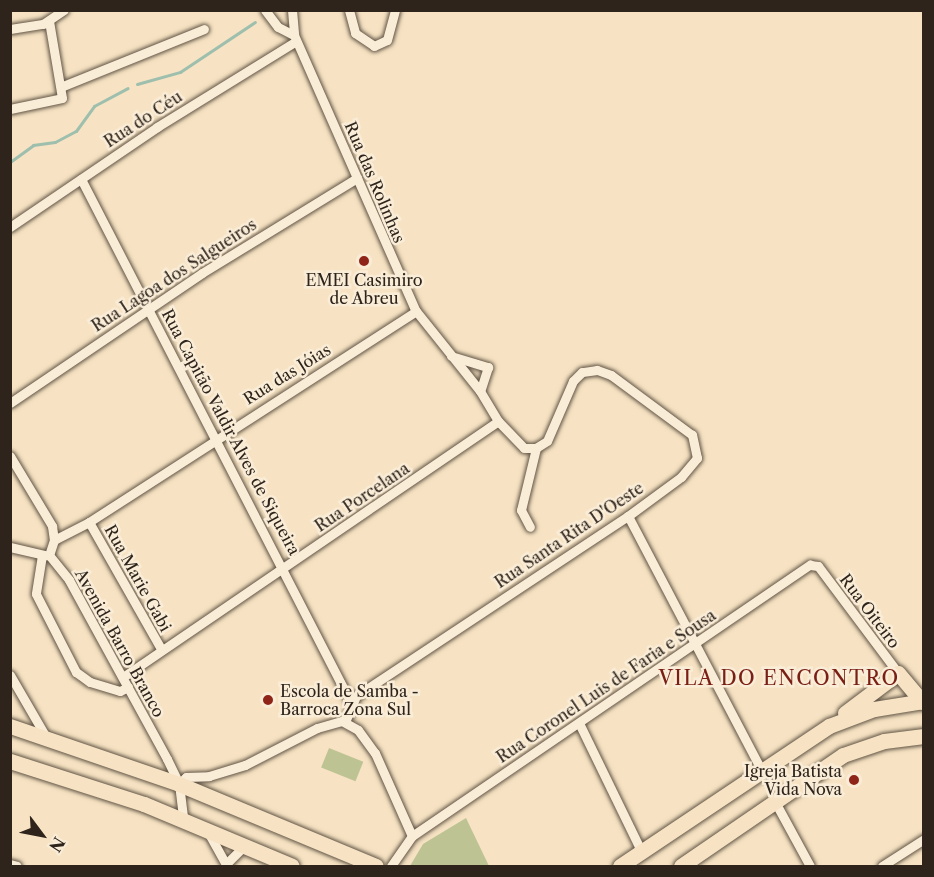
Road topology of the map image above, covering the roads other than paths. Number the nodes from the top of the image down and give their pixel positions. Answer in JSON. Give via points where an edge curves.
{"nodes":[{"id":1,"x":64,"y":10,"type":"edge"},
{"id":2,"x":265,"y":10,"type":"edge"},
{"id":3,"x":292,"y":10,"type":"edge"},
{"id":4,"x":349,"y":10,"type":"edge"},
{"id":5,"x":395,"y":10,"type":"edge"},
{"id":6,"x":49,"y":21,"type":"junction"},
{"id":7,"x":10,"y":29,"type":"edge"},
{"id":8,"x":204,"y":29,"type":"dead end"},
{"id":9,"x":295,"y":38,"type":"junction"},
{"id":10,"x":63,"y":86,"type":"junction"},
{"id":11,"x":10,"y":109,"type":"edge"},
{"id":12,"x":357,"y":178,"type":"junction"},
{"id":13,"x":81,"y":179,"type":"junction"},
{"id":14,"x":10,"y":227,"type":"edge"},
{"id":15,"x":149,"y":308,"type":"junction"},
{"id":16,"x":416,"y":311,"type":"junction"},
{"id":17,"x":450,"y":356,"type":"junction"},
{"id":18,"x":480,"y":391,"type":"junction"},
{"id":19,"x":10,"y":403,"type":"edge"},
{"id":20,"x":498,"y":421,"type":"junction"},
{"id":21,"x":217,"y":437,"type":"junction"},
{"id":22,"x":537,"y":448,"type":"junction"},
{"id":23,"x":10,"y":456,"type":"edge"},
{"id":24,"x":628,"y":516,"type":"junction"},
{"id":25,"x":89,"y":522,"type":"junction"},
{"id":26,"x":530,"y":527,"type":"dead end"},
{"id":27,"x":54,"y":540,"type":"junction"},
{"id":28,"x":10,"y":546,"type":"edge"},
{"id":29,"x":45,"y":555,"type":"junction"},
{"id":30,"x":818,"y":566,"type":"joint"},
{"id":31,"x":284,"y":567,"type":"junction"},
{"id":32,"x":693,"y":646,"type":"junction"},
{"id":33,"x":161,"y":650,"type":"junction"},
{"id":34,"x":898,"y":673,"type":"junction"},
{"id":35,"x":10,"y":675,"type":"edge"},
{"id":36,"x":123,"y":677,"type":"junction"},
{"id":37,"x":128,"y":687,"type":"junction"},
{"id":38,"x":350,"y":701,"type":"junction"},
{"id":39,"x":923,"y":702,"type":"edge"},
{"id":40,"x":345,"y":722,"type":"junction"},
{"id":41,"x":579,"y":723,"type":"junction"},
{"id":42,"x":10,"y":726,"type":"edge"},
{"id":43,"x":829,"y":726,"type":"junction"},
{"id":44,"x":924,"y":736,"type":"edge"},
{"id":45,"x":46,"y":738,"type":"junction"},
{"id":46,"x":10,"y":761,"type":"edge"},
{"id":47,"x":762,"y":771,"type":"junction"},
{"id":48,"x":179,"y":784,"type":"junction"},
{"id":49,"x":774,"y":800,"type":"junction"},
{"id":50,"x":183,"y":819,"type":"junction"},
{"id":51,"x":207,"y":830,"type":"junction"},
{"id":52,"x":412,"y":836,"type":"junction"},
{"id":53,"x":924,"y":839,"type":"edge"},
{"id":54,"x":244,"y":846,"type":"junction"},
{"id":55,"x":642,"y":853,"type":"junction"},
{"id":56,"x":10,"y":864,"type":"edge"},
{"id":57,"x":226,"y":865,"type":"edge"},
{"id":58,"x":17,"y":867,"type":"edge"},
{"id":59,"x":292,"y":867,"type":"edge"},
{"id":60,"x":376,"y":867,"type":"edge"},
{"id":61,"x":391,"y":867,"type":"edge"},
{"id":62,"x":620,"y":867,"type":"edge"},
{"id":63,"x":681,"y":867,"type":"edge"},
{"id":64,"x":810,"y":867,"type":"edge"},
{"id":65,"x":882,"y":867,"type":"edge"}],
"edges":[{"from":1,"to":6,"type":"street"},
{"from":2,"to":9,"type":"street","via":[[278,27]]},
{"from":3,"to":9,"type":"street","name":"Rua das Rolinhas"},
{"from":4,"to":5,"type":"street","via":[[355,33],[374,46],[387,40]]},
{"from":6,"to":7,"type":"street"},
{"from":6,"to":10,"type":"street"},
{"from":8,"to":10,"type":"street"},
{"from":9,"to":12,"type":"street","name":"Rua das Rolinhas"},
{"from":9,"to":13,"type":"street","name":"Rua do Céu"},
{"from":10,"to":11,"type":"street","via":[[60,100]]},
{"from":12,"to":15,"type":"street","name":"Rua Lagoa dos Salgueiros"},
{"from":12,"to":16,"type":"street","name":"Rua das Rolinhas"},
{"from":13,"to":14,"type":"street","name":"Rua do Céu"},
{"from":13,"to":15,"type":"street","name":"Rua Capitão Valdir Alves de Siqueira"},
{"from":15,"to":19,"type":"street","name":"Rua Lagoa dos Salgueiros"},
{"from":15,"to":21,"type":"street","name":"Rua Capitão Valdir Alves de Siqueira"},
{"from":16,"to":17,"type":"street","name":"Rua das Rolinhas"},
{"from":16,"to":21,"type":"street","name":"Rua das Jóias"},
{"from":17,"to":18,"type":"street","name":"Rua das Rolinhas"},
{"from":17,"to":18,"type":"street","via":[[488,367]]},
{"from":18,"to":20,"type":"street","name":"Rua das Rolinhas"},
{"from":20,"to":22,"type":"street","name":"Rua das Rolinhas","via":[[524,448]]},
{"from":20,"to":31,"type":"street","name":"Rua Porcelana"},
{"from":21,"to":25,"type":"street","name":"Rua das Jóias"},
{"from":21,"to":31,"type":"street","name":"Rua Capitão Valdir Alves de Siqueira"},
{"from":22,"to":24,"type":"street","name":"Rua Santa Rita D'Oeste","via":[[547,441],[576,377],[590,370],[611,375],[683,427],[695,441],[697,458],[690,469]]},
{"from":22,"to":26,"type":"street","via":[[521,510]]},
{"from":23,"to":27,"type":"street","via":[[46,514]]},
{"from":24,"to":32,"type":"street"},
{"from":24,"to":38,"type":"street","name":"Rua Santa Rita D'Oeste"},
{"from":25,"to":27,"type":"street","name":"Rua das Jóias"},
{"from":25,"to":33,"type":"street","name":"Rua Marie Gabi"},
{"from":27,"to":29,"type":"street"},
{"from":28,"to":29,"type":"street"},
{"from":29,"to":36,"type":"street","name":"Avenida Barro Branco","via":[[69,580]]},
{"from":29,"to":37,"type":"street","via":[[36,594],[76,672],[90,682],[120,691]]},
{"from":30,"to":32,"type":"street","name":"Rua Coronel Luis de Faria e Sousa","via":[[810,565]]},
{"from":30,"to":34,"type":"street","name":"Rua Oiteiro"},
{"from":31,"to":33,"type":"street","name":"Rua Porcelana"},
{"from":31,"to":38,"type":"street","name":"Rua Capitão Valdir Alves de Siqueira"},
{"from":32,"to":41,"type":"street","name":"Rua Coronel Luis de Faria e Sousa"},
{"from":32,"to":47,"type":"street"},
{"from":33,"to":36,"type":"street","name":"Rua Porcelana"},
{"from":34,"to":39,"type":"main road"},
{"from":34,"to":43,"type":"main road"},
{"from":35,"to":45,"type":"street"},
{"from":36,"to":37,"type":"street","name":"Avenida Barro Branco"},
{"from":37,"to":48,"type":"street","name":"Avenida Barro Branco"},
{"from":38,"to":40,"type":"street"},
{"from":39,"to":43,"type":"main road","via":[[874,709]]},
{"from":40,"to":48,"type":"street","via":[[317,728],[245,765],[209,776],[186,777]]},
{"from":40,"to":52,"type":"street","via":[[363,735],[375,753]]},
{"from":41,"to":52,"type":"street","name":"Rua Coronel Luis de Faria e Sousa"},
{"from":41,"to":55,"type":"street"},
{"from":42,"to":45,"type":"main road"},
{"from":43,"to":47,"type":"main road"},
{"from":44,"to":49,"type":"main road","via":[[864,746]]},
{"from":45,"to":48,"type":"main road"},
{"from":46,"to":50,"type":"main road"},
{"from":47,"to":55,"type":"main road"},
{"from":48,"to":50,"type":"street"},
{"from":48,"to":60,"type":"main road"},
{"from":49,"to":63,"type":"main road"},
{"from":49,"to":64,"type":"street"},
{"from":50,"to":51,"type":"main road"},
{"from":51,"to":54,"type":"main road"},
{"from":51,"to":57,"type":"street"},
{"from":52,"to":61,"type":"street"},
{"from":53,"to":65,"type":"street"},
{"from":54,"to":57,"type":"street"},
{"from":54,"to":59,"type":"main road"},
{"from":55,"to":62,"type":"main road"},
{"from":56,"to":58,"type":"street"}]}
